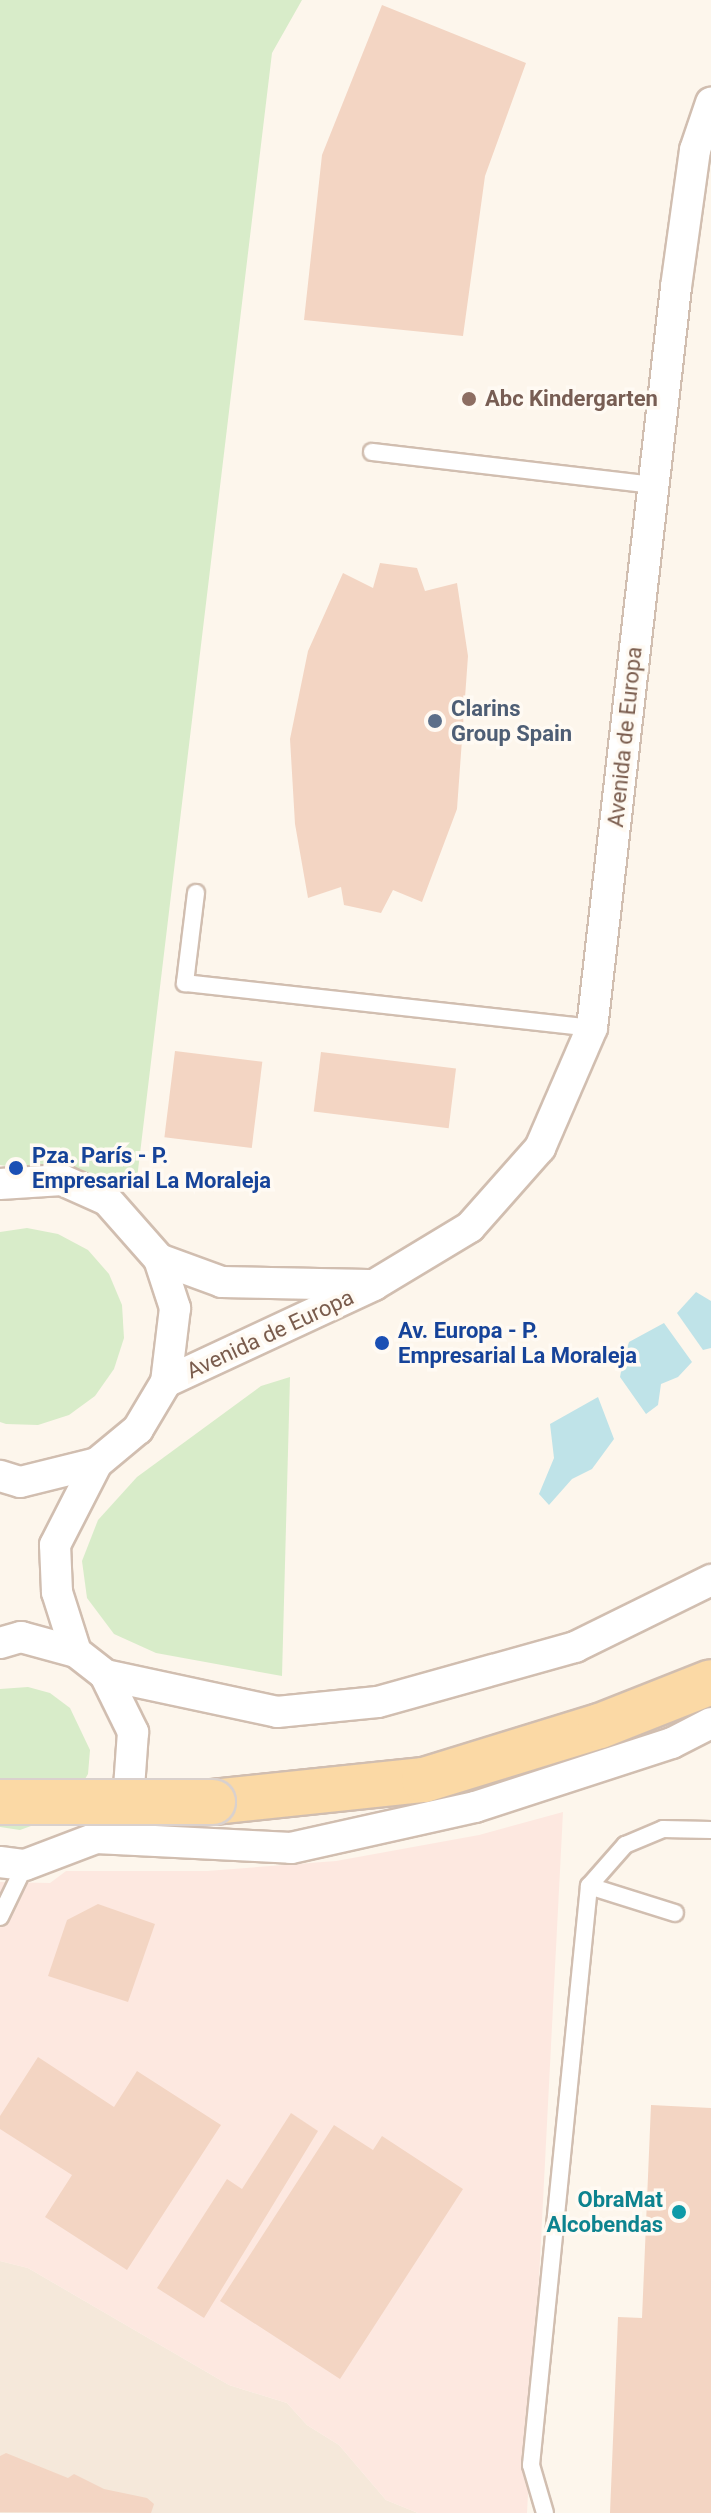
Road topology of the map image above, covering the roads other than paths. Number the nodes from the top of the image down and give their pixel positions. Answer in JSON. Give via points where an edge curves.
{"nodes":[{"id":1,"x":711,"y":103,"type":"edge"},
{"id":2,"x":372,"y":452,"type":"dead end"},
{"id":3,"x":654,"y":485,"type":"junction"},
{"id":4,"x":196,"y":893,"type":"dead end"},
{"id":5,"x":592,"y":1028,"type":"junction"},
{"id":6,"x":0,"y":1184,"type":"edge"},
{"id":7,"x":159,"y":1259,"type":"junction"},
{"id":8,"x":374,"y":1285,"type":"junction"},
{"id":9,"x":166,"y":1382,"type":"junction"},
{"id":10,"x":97,"y":1463,"type":"junction"},
{"id":11,"x":0,"y":1476,"type":"edge"},
{"id":12,"x":711,"y":1580,"type":"edge"},
{"id":13,"x":0,"y":1643,"type":"edge"},
{"id":14,"x":76,"y":1652,"type":"junction"},
{"id":15,"x":711,"y":1670,"type":"edge"},
{"id":16,"x":105,"y":1675,"type":"junction"},
{"id":17,"x":711,"y":1682,"type":"edge"},
{"id":18,"x":662,"y":1701,"type":"junction"},
{"id":19,"x":711,"y":1723,"type":"edge"},
{"id":20,"x":0,"y":1802,"type":"edge"},
{"id":21,"x":711,"y":1830,"type":"edge"},
{"id":22,"x":96,"y":1838,"type":"junction"},
{"id":23,"x":13,"y":1863,"type":"edge"},
{"id":24,"x":589,"y":1886,"type":"junction"},
{"id":25,"x":675,"y":1913,"type":"dead end"},
{"id":26,"x":0,"y":1917,"type":"edge"},
{"id":27,"x":545,"y":2513,"type":"edge"}],
"edges":[{"from":1,"to":3,"type":"street","name":"Avenida de Europa","via":[[695,150]]},
{"from":2,"to":3,"type":"lane"},
{"from":3,"to":5,"type":"street","name":"Avenida de Europa"},
{"from":4,"to":5,"type":"lane","via":[[185,983]]},
{"from":5,"to":8,"type":"street","name":"Avenida de Europa","via":[[540,1148],[470,1227]]},
{"from":6,"to":7,"type":"street","via":[[62,1180],[107,1200]]},
{"from":7,"to":8,"type":"street","name":"Avenida de Europa","via":[[222,1282]]},
{"from":7,"to":9,"type":"street","via":[[175,1308]]},
{"from":8,"to":9,"type":"street","name":"Avenida de Europa"},
{"from":9,"to":10,"type":"street","via":[[138,1429]]},
{"from":10,"to":11,"type":"street","via":[[20,1482]]},
{"from":10,"to":14,"type":"street","via":[[55,1545],[57,1592]]},
{"from":12,"to":16,"type":"street","via":[[575,1647],[378,1702],[277,1712]]},
{"from":13,"to":14,"type":"street","via":[[21,1637]]},
{"from":14,"to":16,"type":"street"},
{"from":15,"to":18,"type":"main road"},
{"from":16,"to":22,"type":"street","via":[[133,1732],[129,1788]]},
{"from":17,"to":18,"type":"main road"},
{"from":18,"to":20,"type":"main road","bridge":true,"via":[[600,1726],[424,1780],[213,1802]]},
{"from":19,"to":22,"type":"street","via":[[672,1743],[475,1807],[291,1848]]},
{"from":21,"to":24,"type":"lane","via":[[663,1829],[625,1845]]},
{"from":22,"to":23,"type":"street"},
{"from":23,"to":26,"type":"lane"},
{"from":24,"to":25,"type":"lane"},
{"from":24,"to":27,"type":"lane","via":[[531,2465]]}]}
